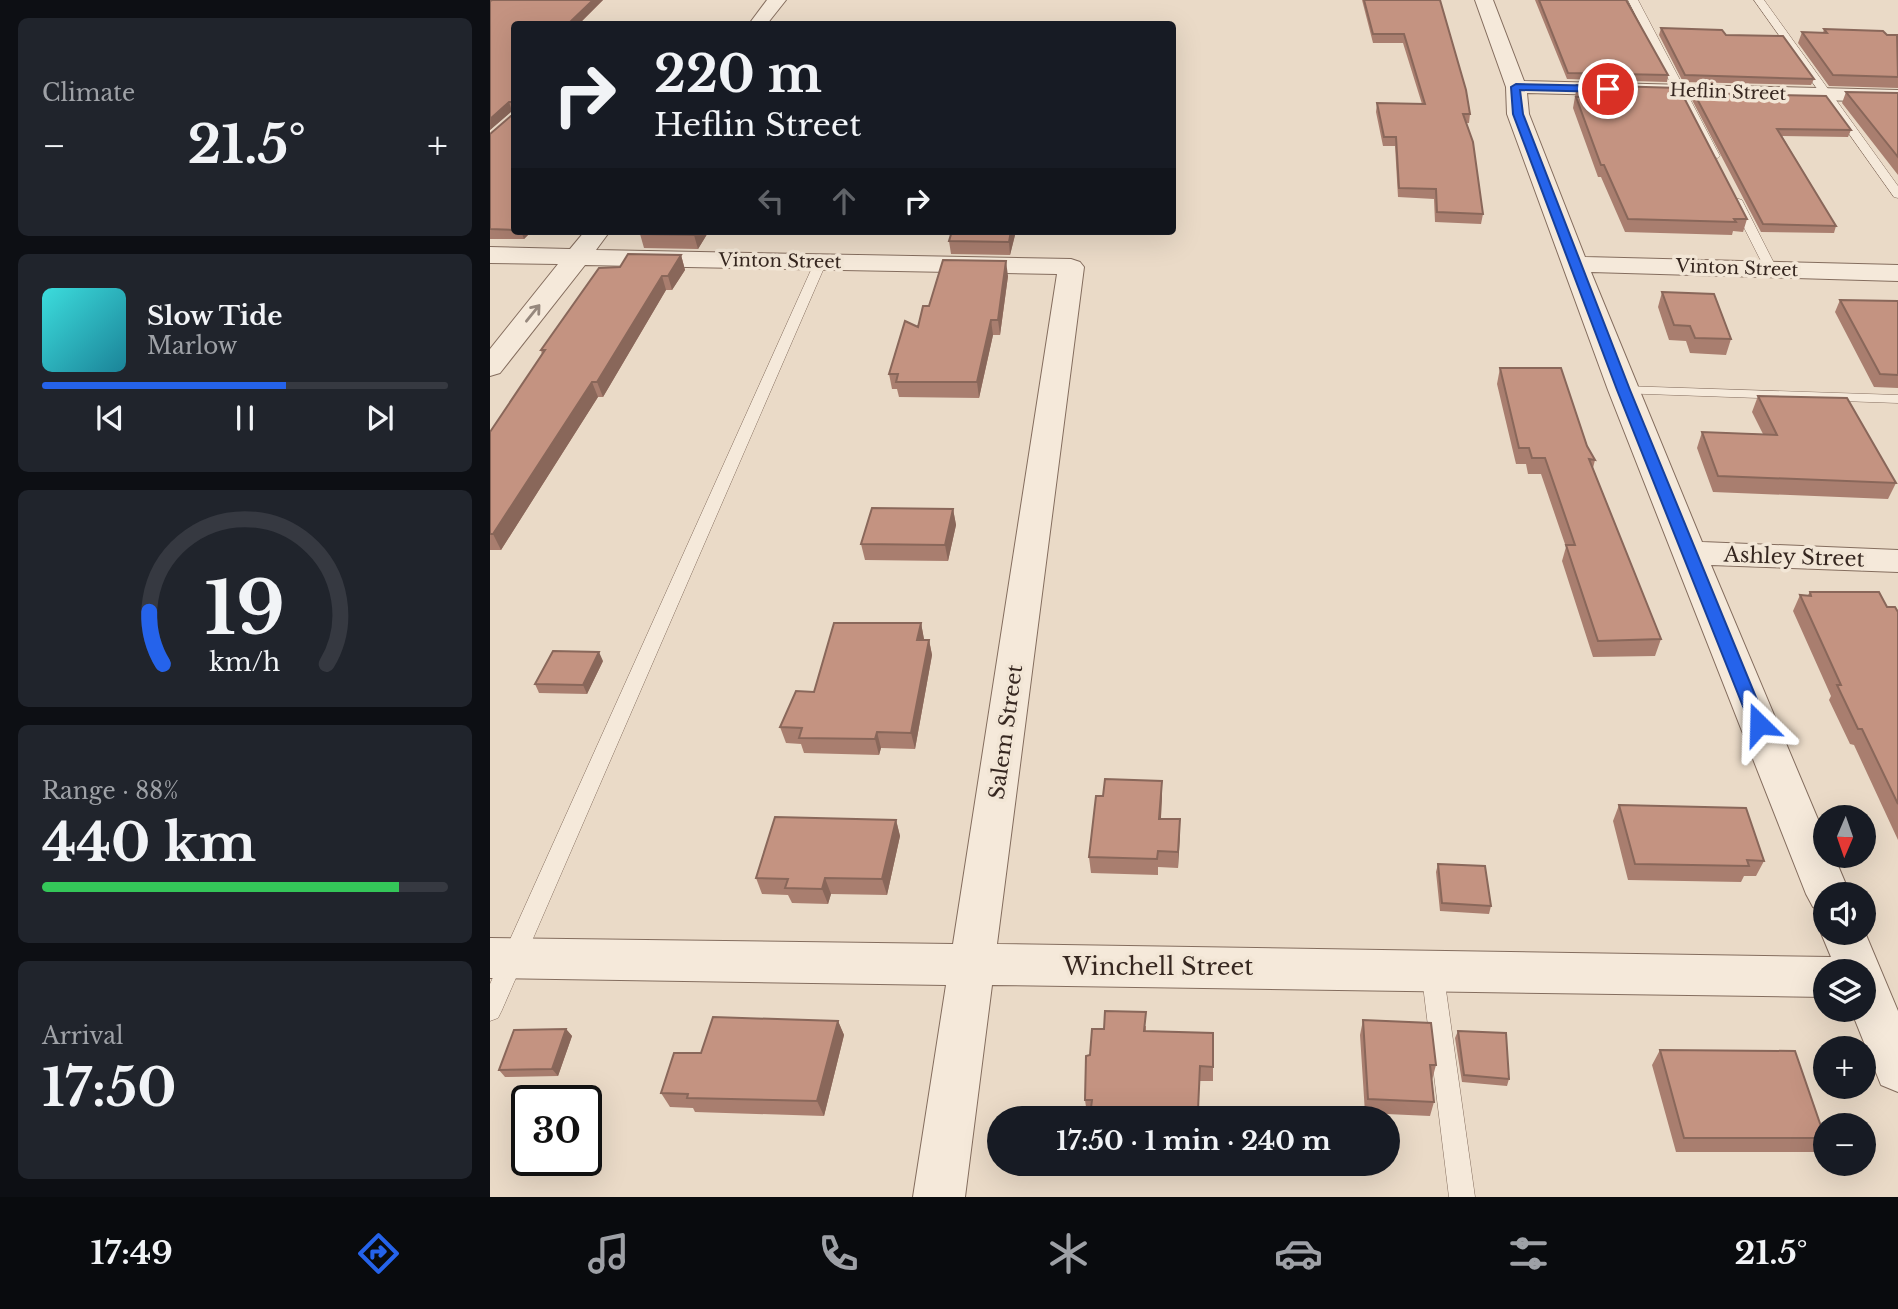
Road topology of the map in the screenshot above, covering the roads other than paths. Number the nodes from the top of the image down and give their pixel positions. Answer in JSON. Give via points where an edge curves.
{"nodes":[{"id":1,"x":777,"y":0,"type":"edge"},
{"id":2,"x":1485,"y":0,"type":"edge"},
{"id":3,"x":1633,"y":0,"type":"edge"},
{"id":4,"x":1759,"y":0,"type":"edge"},
{"id":5,"x":760,"y":21,"type":"edge"},
{"id":6,"x":1516,"y":87,"type":"junction"},
{"id":7,"x":1681,"y":91,"type":"junction"},
{"id":8,"x":1826,"y":95,"type":"junction"},
{"id":9,"x":1898,"y":96,"type":"edge"},
{"id":10,"x":1722,"y":172,"type":"edge"},
{"id":11,"x":1728,"y":184,"type":"edge"},
{"id":12,"x":1898,"y":194,"type":"edge"},
{"id":13,"x":595,"y":235,"type":"edge"},
{"id":14,"x":490,"y":255,"type":"edge"},
{"id":15,"x":578,"y":257,"type":"junction"},
{"id":16,"x":821,"y":261,"type":"junction"},
{"id":17,"x":1577,"y":264,"type":"junction"},
{"id":18,"x":1070,"y":267,"type":"joint"},
{"id":19,"x":1771,"y":269,"type":"junction"},
{"id":20,"x":1898,"y":273,"type":"edge"},
{"id":21,"x":490,"y":367,"type":"edge"},
{"id":22,"x":1623,"y":390,"type":"junction"},
{"id":23,"x":1898,"y":399,"type":"edge"},
{"id":24,"x":1690,"y":553,"type":"junction"},
{"id":25,"x":1898,"y":561,"type":"edge"},
{"id":26,"x":1823,"y":882,"type":"edge"},
{"id":27,"x":501,"y":958,"type":"edge"},
{"id":28,"x":973,"y":966,"type":"junction"},
{"id":29,"x":1432,"y":969,"type":"junction"},
{"id":30,"x":1813,"y":976,"type":"edge"},
{"id":31,"x":1876,"y":1006,"type":"edge"},
{"id":32,"x":490,"y":1010,"type":"edge"},
{"id":33,"x":1898,"y":1069,"type":"edge"},
{"id":34,"x":939,"y":1197,"type":"edge"},
{"id":35,"x":1462,"y":1197,"type":"edge"}],
"edges":[{"from":1,"to":5,"type":"street"},
{"from":2,"to":6,"type":"street"},
{"from":3,"to":7,"type":"lane"},
{"from":4,"to":8,"type":"lane"},
{"from":6,"to":7,"type":"street","name":"Heflin Street"},
{"from":6,"to":17,"type":"street","via":[[1518,114]]},
{"from":7,"to":8,"type":"street","name":"Heflin Street"},
{"from":7,"to":10,"type":"lane"},
{"from":8,"to":9,"type":"street","name":"Heflin Street"},
{"from":8,"to":12,"type":"lane"},
{"from":11,"to":19,"type":"lane"},
{"from":13,"to":15,"type":"street"},
{"from":14,"to":15,"type":"street","name":"Vinton Street"},
{"from":15,"to":16,"type":"street","name":"Vinton Street"},
{"from":21,"to":15,"type":"street","one_way":true},
{"from":16,"to":18,"type":"street","name":"Vinton Street"},
{"from":16,"to":27,"type":"lane"},
{"from":17,"to":19,"type":"street","name":"Vinton Street"},
{"from":17,"to":22,"type":"street"},
{"from":18,"to":28,"type":"street","name":"Salem Street"},
{"from":19,"to":20,"type":"street","name":"Vinton Street"},
{"from":22,"to":23,"type":"lane"},
{"from":22,"to":24,"type":"street"},
{"from":24,"to":25,"type":"street","name":"Ashley Street"},
{"from":24,"to":26,"type":"street"},
{"from":27,"to":28,"type":"street","name":"Winchell Street"},
{"from":27,"to":32,"type":"lane"},
{"from":28,"to":29,"type":"street","name":"Winchell Street"},
{"from":28,"to":34,"type":"street","name":"Salem Street"},
{"from":29,"to":30,"type":"street","name":"Winchell Street"},
{"from":29,"to":35,"type":"lane"},
{"from":31,"to":33,"type":"street"}]}
